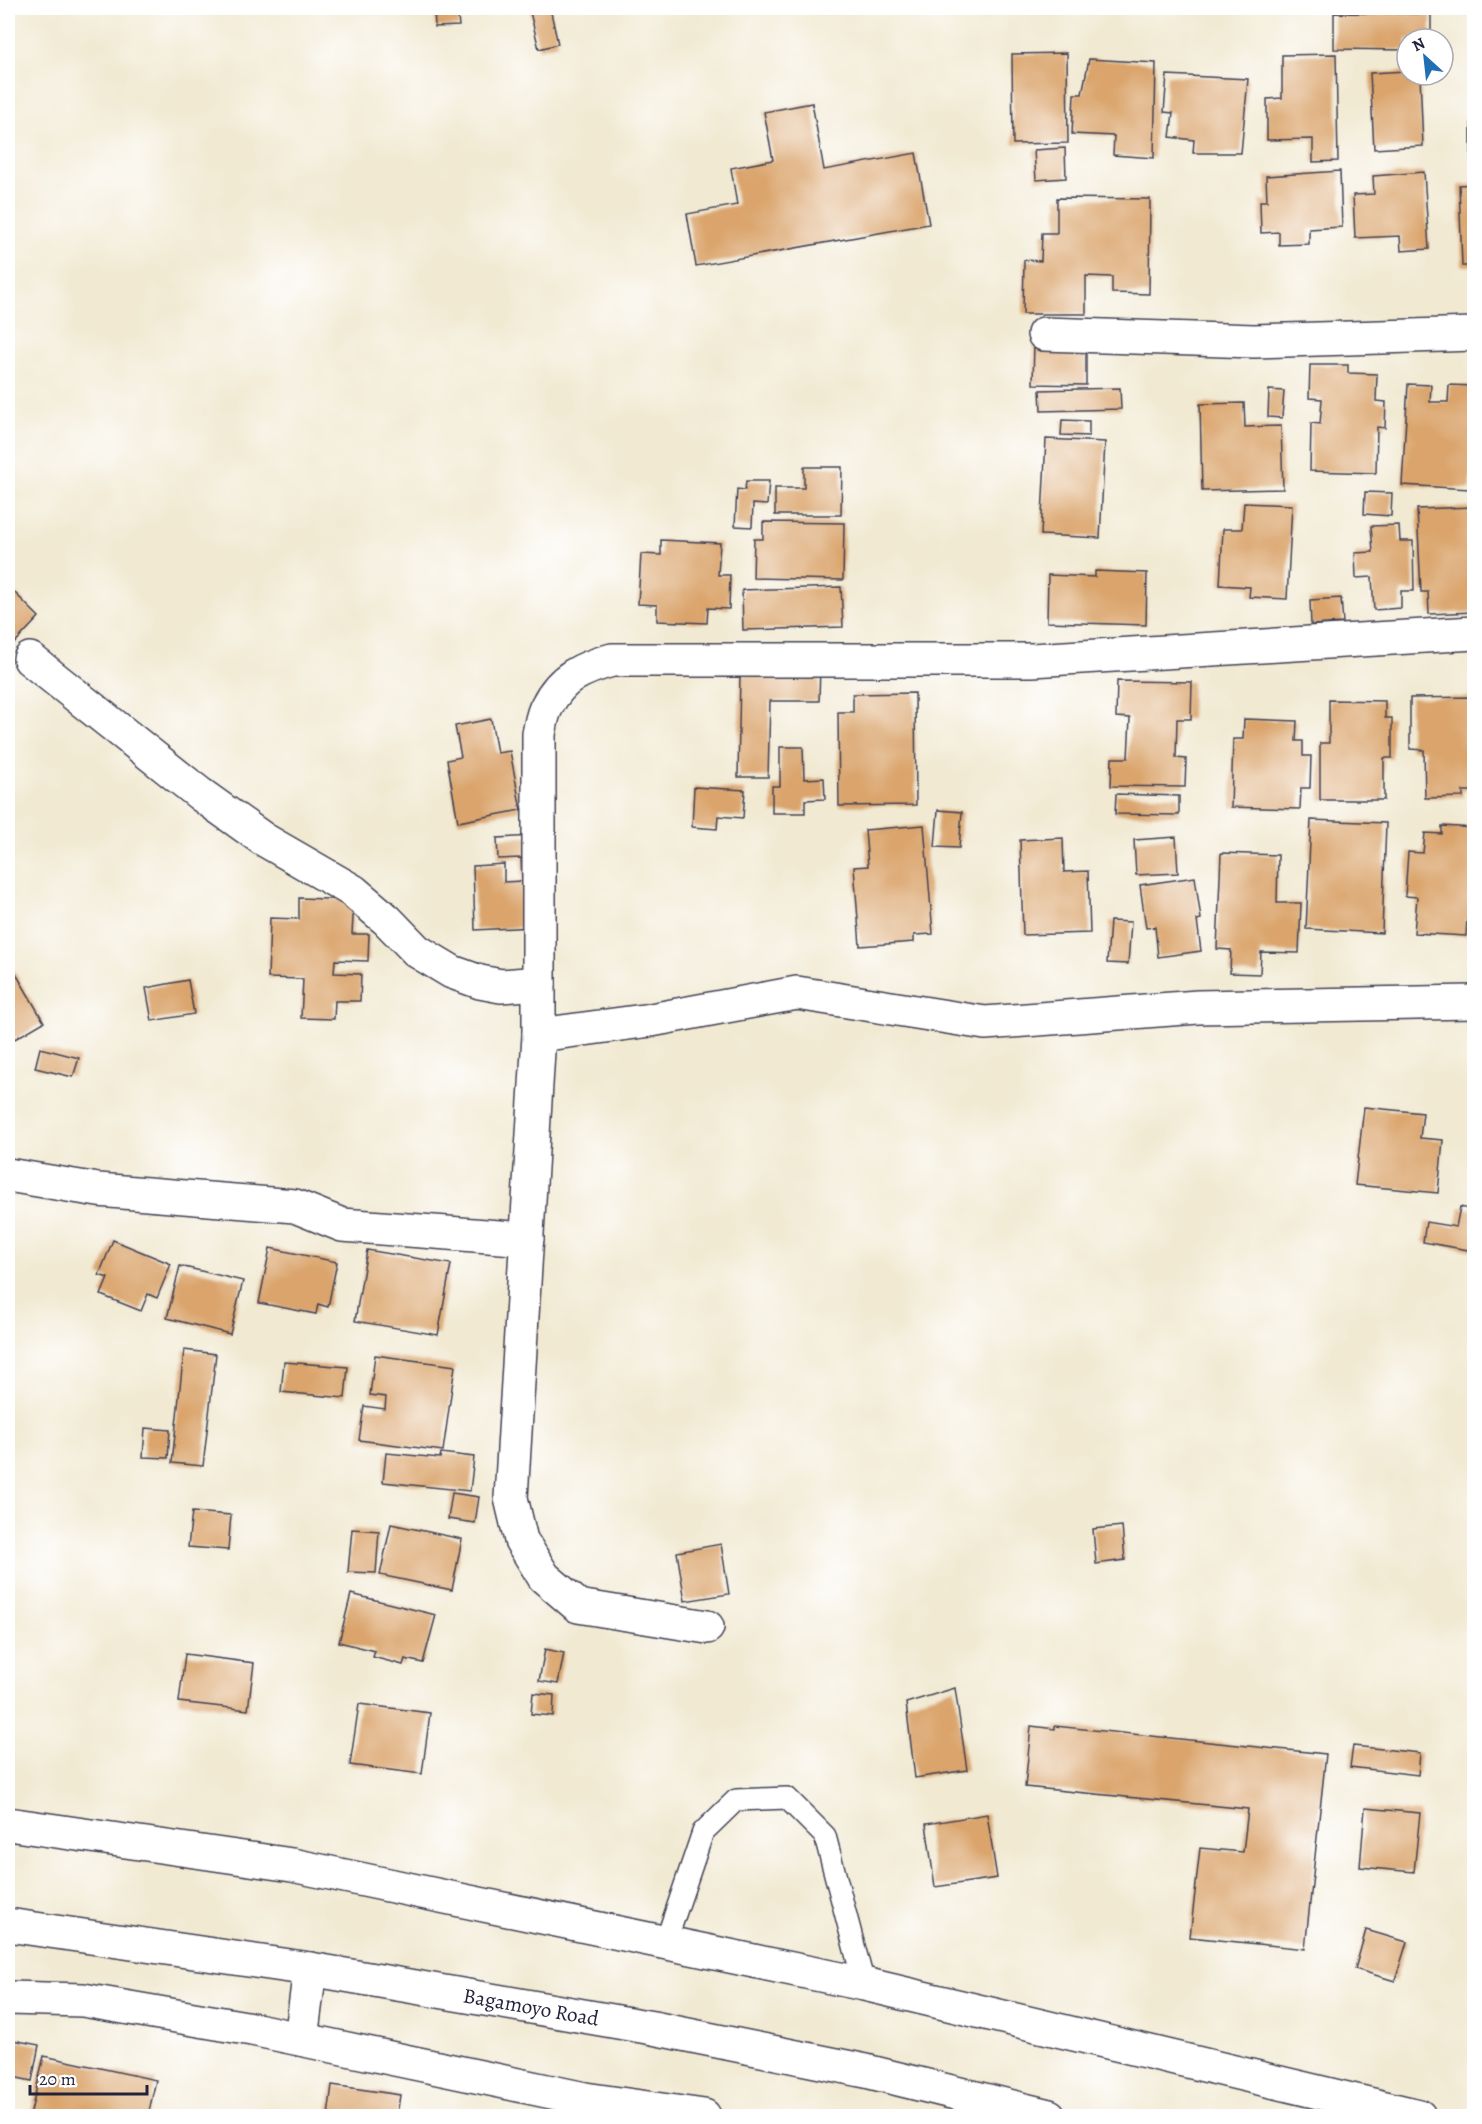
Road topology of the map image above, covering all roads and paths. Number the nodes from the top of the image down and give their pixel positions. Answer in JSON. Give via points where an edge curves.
{"nodes":[{"id":1,"x":1044,"y":334,"type":"dead end"},
{"id":2,"x":1474,"y":334,"type":"edge"},
{"id":3,"x":1474,"y":633,"type":"edge"},
{"id":4,"x":30,"y":659,"type":"dead end"},
{"id":5,"x":539,"y":983,"type":"junction"},
{"id":6,"x":1474,"y":1002,"type":"edge"},
{"id":7,"x":539,"y":1035,"type":"junction"},
{"id":8,"x":8,"y":1175,"type":"edge"},
{"id":9,"x":527,"y":1239,"type":"junction"},
{"id":10,"x":707,"y":1628,"type":"dead end"},
{"id":11,"x":8,"y":1824,"type":"edge"},
{"id":12,"x":8,"y":1925,"type":"edge"},
{"id":13,"x":665,"y":1944,"type":"junction"},
{"id":14,"x":310,"y":1969,"type":"junction"},
{"id":15,"x":864,"y":1984,"type":"junction"},
{"id":16,"x":8,"y":1998,"type":"edge"},
{"id":17,"x":301,"y":2039,"type":"junction"},
{"id":18,"x":704,"y":2116,"type":"edge"},
{"id":19,"x":1049,"y":2116,"type":"edge"},
{"id":20,"x":1419,"y":2116,"type":"edge"}],
"edges":[{"from":1,"to":2,"type":"main road","via":[[1254,341]]},
{"from":3,"to":5,"type":"main road","via":[[1032,660],[612,660],[585,668],[562,684],[546,707],[539,734]]},
{"from":4,"to":5,"type":"main road","via":[[200,794],[263,839],[353,891],[417,951],[452,972],[480,982],[501,986]]},
{"from":5,"to":7,"type":"main road"},
{"from":6,"to":7,"type":"main road","via":[[1198,1007],[985,1023],[797,993],[651,1020]]},
{"from":7,"to":9,"type":"main road"},
{"from":8,"to":9,"type":"main road","via":[[98,1190],[295,1206],[342,1225]]},
{"from":9,"to":10,"type":"main road","via":[[511,1498],[521,1540],[544,1577],[578,1606]]},
{"from":11,"to":13,"type":"main road","via":[[292,1865]]},
{"from":12,"to":14,"type":"main road","name":"Bagamoyo Road"},
{"from":13,"to":15,"type":"main road"},
{"from":13,"to":15,"type":"lane","via":[[703,1832],[736,1800],[787,1798],[825,1836]]},
{"from":14,"to":17,"type":"main road"},
{"from":14,"to":19,"type":"main road","name":"Bagamoyo Road","via":[[653,2028],[866,2071]]},
{"from":15,"to":20,"type":"main road"},
{"from":16,"to":17,"type":"main road","via":[[83,2000]]},
{"from":17,"to":18,"type":"main road","via":[[585,2099]]}]}
